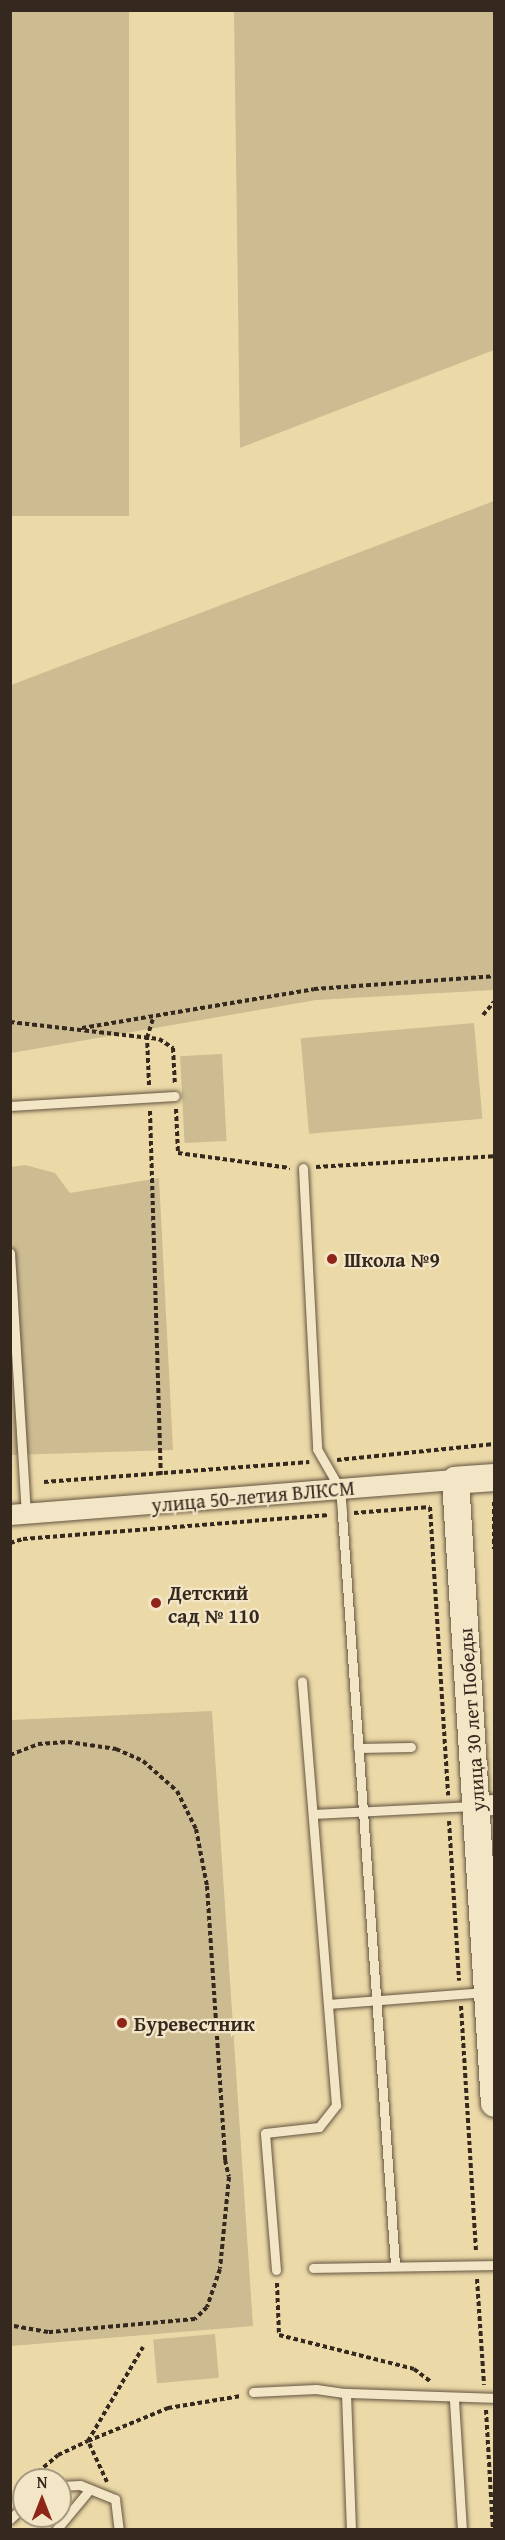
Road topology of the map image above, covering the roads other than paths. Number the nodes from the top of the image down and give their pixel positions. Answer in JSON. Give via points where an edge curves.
{"nodes":[{"id":1,"x":175,"y":1096,"type":"road end"},
{"id":2,"x":10,"y":1106,"type":"edge"},
{"id":3,"x":303,"y":1168,"type":"road end"},
{"id":4,"x":10,"y":1253,"type":"edge"},
{"id":5,"x":21,"y":1444,"type":"junction"},
{"id":6,"x":10,"y":1446,"type":"edge"},
{"id":7,"x":495,"y":1477,"type":"edge"},
{"id":8,"x":455,"y":1480,"type":"junction"},
{"id":9,"x":340,"y":1489,"type":"junction"},
{"id":10,"x":18,"y":1515,"type":"edge"},
{"id":11,"x":302,"y":1682,"type":"dead end"},
{"id":12,"x":411,"y":1747,"type":"dead end"},
{"id":13,"x":358,"y":1748,"type":"junction"},
{"id":14,"x":485,"y":1805,"type":"edge"},
{"id":15,"x":362,"y":1812,"type":"junction"},
{"id":16,"x":313,"y":1814,"type":"junction"},
{"id":17,"x":488,"y":1992,"type":"junction"},
{"id":18,"x":375,"y":1999,"type":"junction"},
{"id":19,"x":329,"y":2004,"type":"junction"},
{"id":20,"x":495,"y":2103,"type":"edge"},
{"id":21,"x":394,"y":2265,"type":"junction"},
{"id":22,"x":495,"y":2265,"type":"edge"},
{"id":23,"x":313,"y":2268,"type":"dead end"},
{"id":24,"x":276,"y":2270,"type":"road end"},
{"id":25,"x":253,"y":2392,"type":"road end"},
{"id":26,"x":345,"y":2393,"type":"junction"},
{"id":27,"x":490,"y":2399,"type":"edge"},
{"id":28,"x":454,"y":2400,"type":"junction"},
{"id":29,"x":72,"y":2485,"type":"edge"},
{"id":30,"x":90,"y":2489,"type":"junction"},
{"id":31,"x":56,"y":2529,"type":"edge"},
{"id":32,"x":119,"y":2529,"type":"edge"},
{"id":33,"x":351,"y":2529,"type":"edge"},
{"id":34,"x":462,"y":2529,"type":"edge"}],
"edges":[{"from":1,"to":2,"type":"lane"},
{"from":3,"to":9,"type":"lane","via":[[317,1449]]},
{"from":4,"to":5,"type":"lane"},
{"from":5,"to":6,"type":"lane"},
{"from":5,"to":10,"type":"lane"},
{"from":7,"to":8,"type":"main road","name":"улица 50-летия ВЛКСМ"},
{"from":8,"to":9,"type":"street","name":"улица 50-летия ВЛКСМ"},
{"from":8,"to":14,"type":"main road","name":"улица 30 лет Победы"},
{"from":9,"to":10,"type":"street","name":"улица 50-летия ВЛКСМ"},
{"from":9,"to":13,"type":"lane"},
{"from":11,"to":16,"type":"lane"},
{"from":12,"to":13,"type":"lane"},
{"from":13,"to":15,"type":"lane"},
{"from":14,"to":15,"type":"lane"},
{"from":14,"to":17,"type":"main road","name":"улица 30 лет Победы"},
{"from":15,"to":16,"type":"lane"},
{"from":15,"to":18,"type":"lane"},
{"from":16,"to":19,"type":"lane"},
{"from":17,"to":18,"type":"lane"},
{"from":17,"to":20,"type":"main road","name":"улица 30 лет Победы"},
{"from":18,"to":19,"type":"lane"},
{"from":18,"to":21,"type":"lane"},
{"from":19,"to":24,"type":"lane","via":[[336,2105],[319,2127],[265,2133]]},
{"from":21,"to":22,"type":"lane"},
{"from":21,"to":23,"type":"lane"},
{"from":25,"to":26,"type":"lane"},
{"from":26,"to":28,"type":"lane"},
{"from":26,"to":33,"type":"lane"},
{"from":27,"to":28,"type":"lane"},
{"from":28,"to":34,"type":"lane"},
{"from":29,"to":30,"type":"lane"},
{"from":30,"to":31,"type":"lane"},
{"from":30,"to":32,"type":"lane","via":[[115,2499]]}]}
